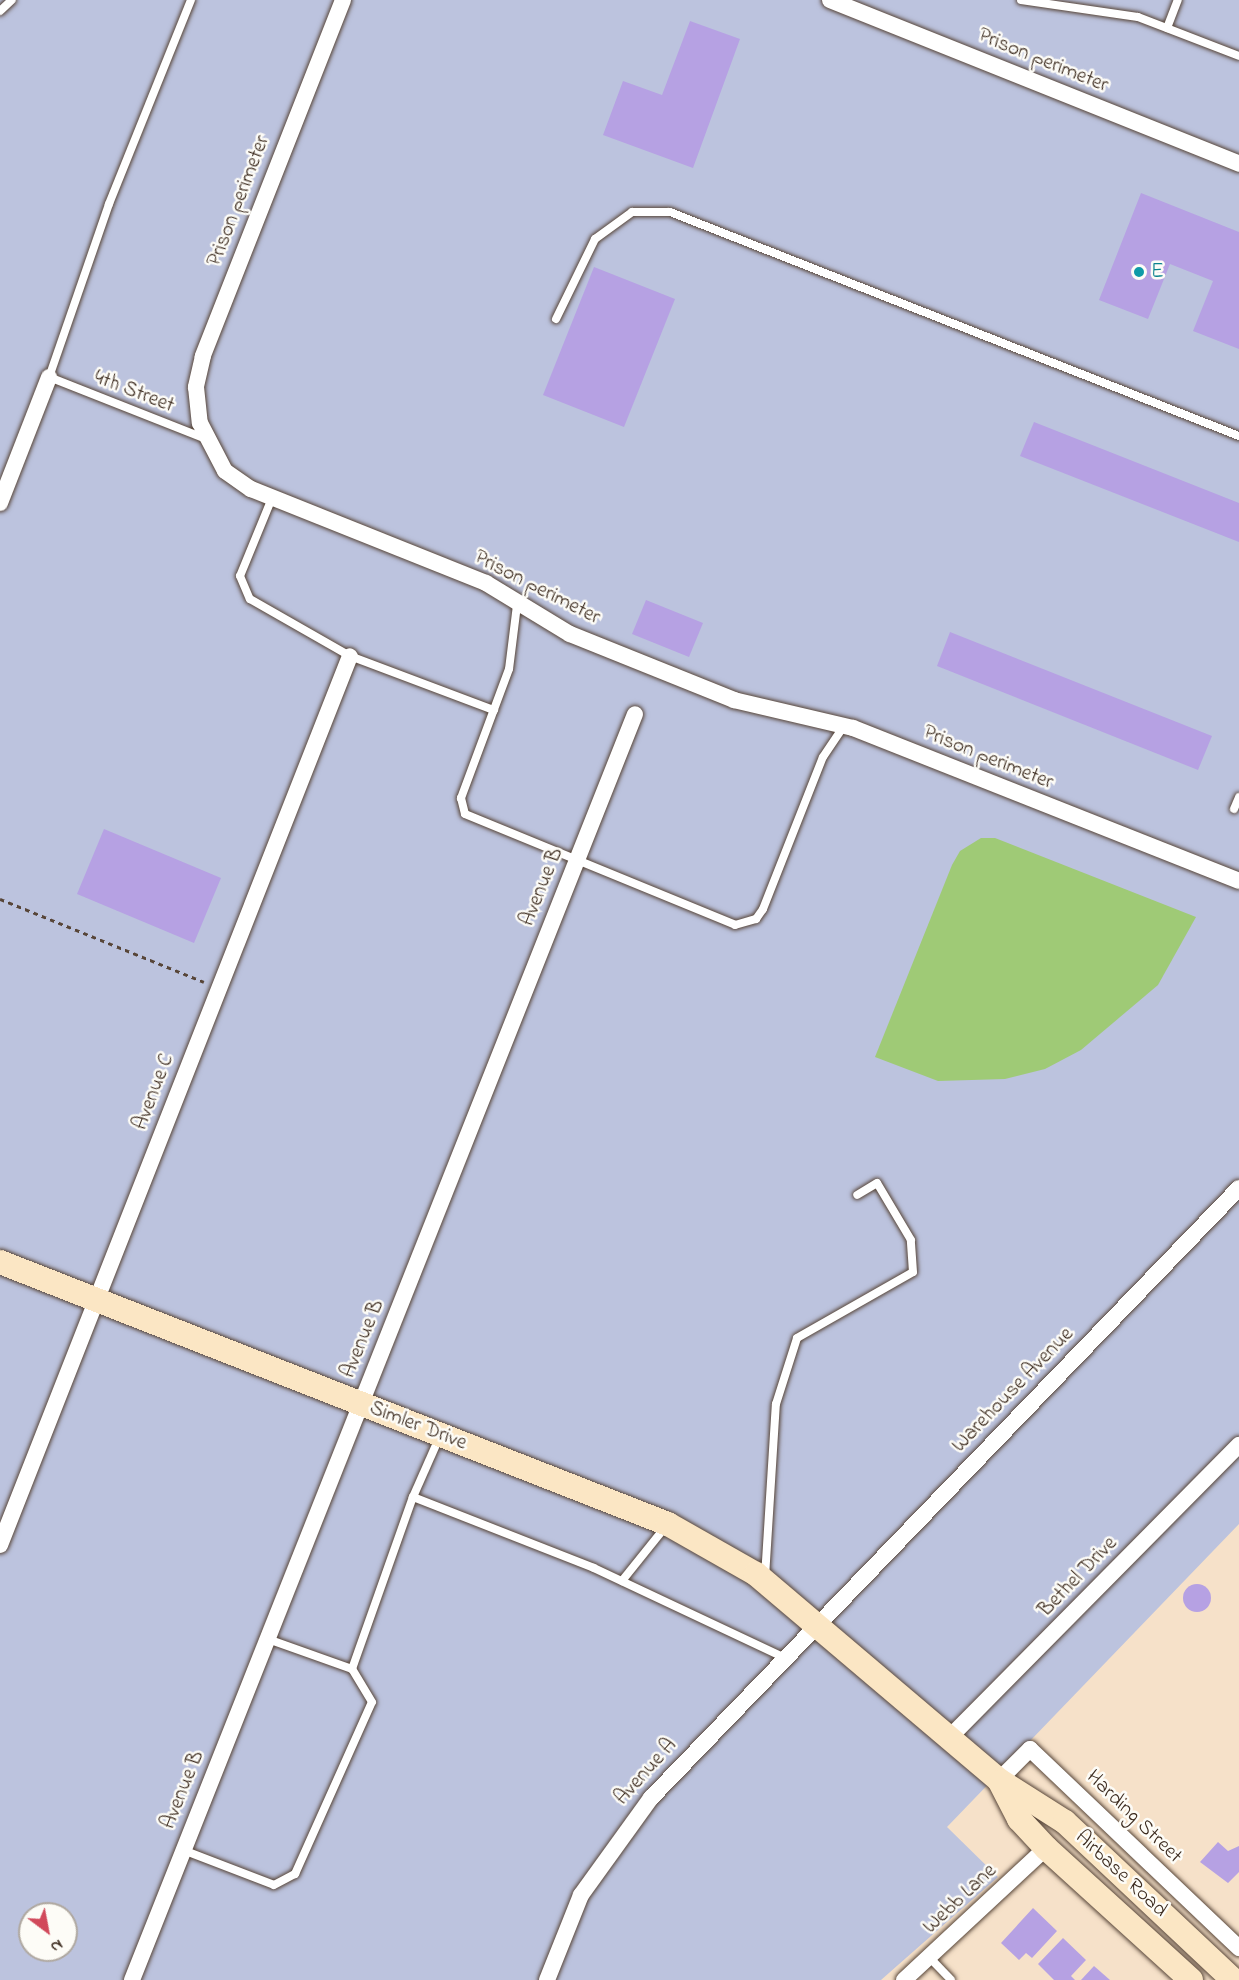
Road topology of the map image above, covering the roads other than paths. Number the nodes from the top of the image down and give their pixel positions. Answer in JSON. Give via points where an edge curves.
{"nodes":[{"id":1,"x":12,"y":0,"type":"edge"},
{"id":2,"x":191,"y":0,"type":"edge"},
{"id":3,"x":343,"y":0,"type":"edge"},
{"id":4,"x":830,"y":0,"type":"edge"},
{"id":5,"x":1021,"y":0,"type":"edge"},
{"id":6,"x":1178,"y":0,"type":"edge"},
{"id":7,"x":0,"y":11,"type":"edge"},
{"id":8,"x":1167,"y":28,"type":"junction"},
{"id":9,"x":1239,"y":56,"type":"edge"},
{"id":10,"x":1239,"y":164,"type":"edge"},
{"id":11,"x":556,"y":319,"type":"dead end"},
{"id":12,"x":49,"y":377,"type":"junction"},
{"id":13,"x":1239,"y":436,"type":"edge"},
{"id":14,"x":207,"y":439,"type":"junction"},
{"id":15,"x":272,"y":498,"type":"junction"},
{"id":16,"x":0,"y":503,"type":"edge"},
{"id":17,"x":517,"y":605,"type":"junction"},
{"id":18,"x":350,"y":656,"type":"junction"},
{"id":19,"x":494,"y":710,"type":"junction"},
{"id":20,"x":634,"y":714,"type":"dead end"},
{"id":21,"x":844,"y":726,"type":"junction"},
{"id":22,"x":1239,"y":797,"type":"edge"},
{"id":23,"x":1234,"y":808,"type":"dead end"},
{"id":24,"x":576,"y":862,"type":"junction"},
{"id":25,"x":1239,"y":881,"type":"edge"},
{"id":26,"x":1239,"y":1188,"type":"edge"},
{"id":27,"x":857,"y":1195,"type":"dead end"},
{"id":28,"x":0,"y":1262,"type":"edge"},
{"id":29,"x":97,"y":1302,"type":"junction"},
{"id":30,"x":362,"y":1403,"type":"junction"},
{"id":31,"x":441,"y":1434,"type":"junction"},
{"id":32,"x":1239,"y":1445,"type":"edge"},
{"id":33,"x":413,"y":1497,"type":"junction"},
{"id":34,"x":668,"y":1524,"type":"junction"},
{"id":35,"x":0,"y":1545,"type":"edge"},
{"id":36,"x":622,"y":1581,"type":"junction"},
{"id":37,"x":765,"y":1581,"type":"junction"},
{"id":38,"x":819,"y":1623,"type":"junction"},
{"id":39,"x":268,"y":1639,"type":"junction"},
{"id":40,"x":784,"y":1658,"type":"junction"},
{"id":41,"x":352,"y":1669,"type":"junction"},
{"id":42,"x":948,"y":1738,"type":"junction"},
{"id":43,"x":999,"y":1780,"type":"junction"},
{"id":44,"x":1046,"y":1848,"type":"junction"},
{"id":45,"x":183,"y":1850,"type":"junction"},
{"id":46,"x":1239,"y":1948,"type":"edge"},
{"id":47,"x":930,"y":1958,"type":"junction"},
{"id":48,"x":132,"y":1980,"type":"edge"},
{"id":49,"x":547,"y":1980,"type":"edge"},
{"id":50,"x":904,"y":1980,"type":"edge"},
{"id":51,"x":951,"y":1980,"type":"edge"},
{"id":52,"x":1191,"y":1980,"type":"edge"},
{"id":53,"x":1233,"y":1980,"type":"edge"}],
"edges":[{"from":1,"to":7,"type":"lane"},
{"from":2,"to":12,"type":"lane","via":[[109,204]]},
{"from":3,"to":14,"type":"street","name":"Prison perimeter","via":[[203,356],[196,387]]},
{"from":4,"to":10,"type":"street","name":"Prison perimeter"},
{"from":5,"to":8,"type":"lane","via":[[1138,17]]},
{"from":6,"to":8,"type":"lane"},
{"from":8,"to":9,"type":"lane"},
{"from":11,"to":13,"type":"lane","via":[[595,238],[632,213],[670,212]]},
{"from":12,"to":14,"type":"lane","name":"4th Street"},
{"from":12,"to":16,"type":"street"},
{"from":14,"to":15,"type":"street","name":"Prison perimeter","via":[[225,471]]},
{"from":15,"to":17,"type":"street","name":"Prison perimeter","via":[[486,584]]},
{"from":15,"to":18,"type":"lane","via":[[240,576],[241,587],[262,608]]},
{"from":17,"to":19,"type":"lane","via":[[509,669]]},
{"from":17,"to":21,"type":"street","name":"Prison perimeter","via":[[570,634],[734,700]]},
{"from":18,"to":19,"type":"lane"},
{"from":18,"to":29,"type":"street","name":"Avenue C"},
{"from":19,"to":24,"type":"lane","via":[[461,798],[465,814]]},
{"from":20,"to":24,"type":"street","name":"Avenue B"},
{"from":21,"to":24,"type":"lane","via":[[823,757],[756,919],[735,925]]},
{"from":21,"to":25,"type":"street","name":"Prison perimeter"},
{"from":22,"to":23,"type":"lane"},
{"from":24,"to":30,"type":"street","name":"Avenue B"},
{"from":26,"to":38,"type":"street","name":"Warehouse Avenue"},
{"from":27,"to":37,"type":"lane","via":[[877,1183],[911,1240],[913,1272],[797,1338],[776,1404]]},
{"from":28,"to":29,"type":"street","name":"Simler Drive"},
{"from":29,"to":30,"type":"street","name":"Simler Drive"},
{"from":29,"to":35,"type":"street","name":"Avenue C"},
{"from":30,"to":31,"type":"street","name":"Simler Drive"},
{"from":30,"to":39,"type":"street","name":"Avenue B"},
{"from":31,"to":33,"type":"lane"},
{"from":31,"to":34,"type":"street","name":"Simler Drive"},
{"from":32,"to":42,"type":"street","name":"Bethel Drive"},
{"from":33,"to":36,"type":"lane"},
{"from":33,"to":41,"type":"lane"},
{"from":34,"to":36,"type":"lane"},
{"from":34,"to":37,"type":"street","name":"Simler Drive"},
{"from":36,"to":40,"type":"lane"},
{"from":37,"to":38,"type":"street","name":"Simler Drive"},
{"from":38,"to":40,"type":"street","name":"Avenue A"},
{"from":38,"to":42,"type":"street","name":"Airbase Road"},
{"from":39,"to":41,"type":"lane"},
{"from":39,"to":45,"type":"street","name":"Avenue B"},
{"from":40,"to":49,"type":"street","name":"Avenue A","via":[[614,1842],[580,1895]]},
{"from":41,"to":45,"type":"lane","via":[[372,1702],[295,1874],[274,1885]]},
{"from":42,"to":43,"type":"street","name":"Airbase Road"},
{"from":43,"to":44,"type":"street","name":"Airbase Road","via":[[1019,1819]]},
{"from":43,"to":46,"type":"street","name":"Harding Street","via":[[1030,1749]]},
{"from":43,"to":53,"type":"street","name":"Airbase Road","via":[[1065,1822]]},
{"from":44,"to":47,"type":"street","name":"Webb Lane"},
{"from":44,"to":52,"type":"street","name":"Airbase Road"},
{"from":45,"to":48,"type":"street","name":"Avenue B"},
{"from":47,"to":50,"type":"street","name":"Webb Lane"},
{"from":47,"to":51,"type":"lane"}]}
